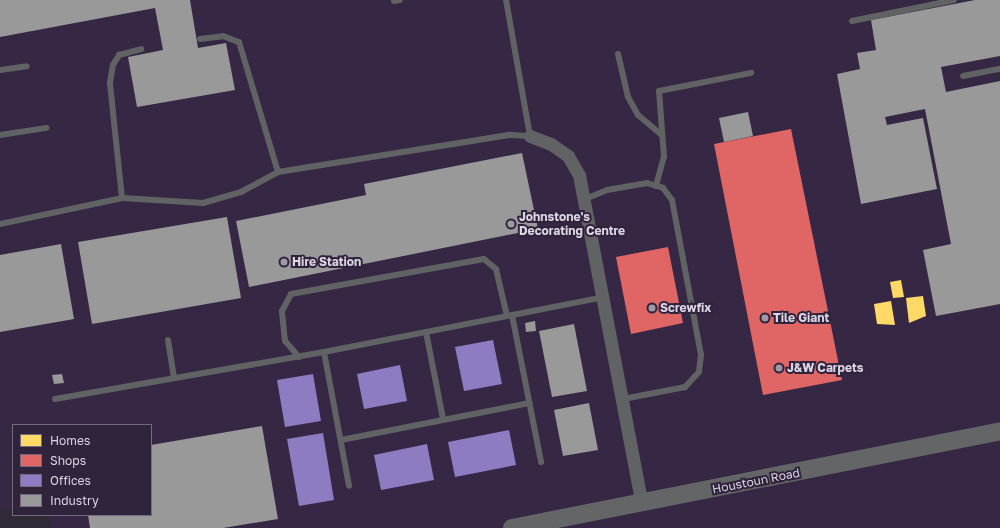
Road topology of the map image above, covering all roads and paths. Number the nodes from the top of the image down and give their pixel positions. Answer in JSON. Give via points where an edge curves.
{"nodes":[{"id":1,"x":506,"y":0,"type":"edge"},
{"id":2,"x":954,"y":0,"type":"edge"},
{"id":3,"x":852,"y":21,"type":"dead end"},
{"id":4,"x":200,"y":39,"type":"dead end"},
{"id":5,"x":141,"y":49,"type":"dead end"},
{"id":6,"x":618,"y":54,"type":"dead end"},
{"id":7,"x":26,"y":66,"type":"dead end"},
{"id":8,"x":1000,"y":69,"type":"edge"},
{"id":9,"x":0,"y":70,"type":"edge"},
{"id":10,"x":751,"y":73,"type":"dead end"},
{"id":11,"x":963,"y":76,"type":"dead end"},
{"id":12,"x":46,"y":128,"type":"dead end"},
{"id":13,"x":0,"y":135,"type":"edge"},
{"id":14,"x":662,"y":135,"type":"junction"},
{"id":15,"x":530,"y":136,"type":"junction"},
{"id":16,"x":278,"y":172,"type":"junction"},
{"id":17,"x":656,"y":186,"type":"junction"},
{"id":18,"x":122,"y":198,"type":"junction"},
{"id":19,"x":585,"y":199,"type":"junction"},
{"id":20,"x":0,"y":224,"type":"edge"},
{"id":21,"x":605,"y":297,"type":"junction"},
{"id":22,"x":509,"y":316,"type":"junction"},
{"id":23,"x":426,"y":332,"type":"junction"},
{"id":24,"x":168,"y":340,"type":"dead end"},
{"id":25,"x":324,"y":352,"type":"junction"},
{"id":26,"x":299,"y":357,"type":"junction"},
{"id":27,"x":174,"y":378,"type":"junction"},
{"id":28,"x":55,"y":398,"type":"dead end"},
{"id":29,"x":623,"y":399,"type":"junction"},
{"id":30,"x":529,"y":403,"type":"junction"},
{"id":31,"x":443,"y":419,"type":"junction"},
{"id":32,"x":1000,"y":431,"type":"edge"},
{"id":33,"x":341,"y":440,"type":"junction"},
{"id":34,"x":541,"y":462,"type":"dead end"},
{"id":35,"x":349,"y":486,"type":"dead end"},
{"id":36,"x":642,"y":504,"type":"junction"},
{"id":37,"x":512,"y":528,"type":"edge"}],
"edges":[{"from":1,"to":15,"type":"lane"},
{"from":2,"to":3,"type":"lane"},
{"from":4,"to":16,"type":"lane","via":[[223,36],[240,42]]},
{"from":5,"to":18,"type":"lane","via":[[119,56],[112,71]]},
{"from":6,"to":14,"type":"lane","via":[[628,97],[638,115]]},
{"from":7,"to":9,"type":"lane"},
{"from":8,"to":11,"type":"lane"},
{"from":10,"to":14,"type":"lane","via":[[659,91]]},
{"from":12,"to":13,"type":"lane"},
{"from":14,"to":17,"type":"lane","via":[[664,157]]},
{"from":15,"to":16,"type":"lane","via":[[510,135]]},
{"from":15,"to":19,"type":"street","via":[[551,144],[568,156]]},
{"from":16,"to":18,"type":"lane","via":[[241,192],[203,203]]},
{"from":17,"to":19,"type":"lane","via":[[647,183],[607,190]]},
{"from":17,"to":29,"type":"lane","via":[[663,188],[672,200],[701,355],[699,372],[685,387]]},
{"from":18,"to":20,"type":"lane"},
{"from":19,"to":21,"type":"street"},
{"from":21,"to":22,"type":"lane"},
{"from":21,"to":29,"type":"street"},
{"from":22,"to":23,"type":"lane"},
{"from":22,"to":26,"type":"lane","via":[[496,269],[484,259],[291,294],[282,311],[285,341]]},
{"from":22,"to":30,"type":"lane"},
{"from":23,"to":25,"type":"lane"},
{"from":23,"to":31,"type":"lane"},
{"from":24,"to":27,"type":"lane"},
{"from":25,"to":26,"type":"lane"},
{"from":25,"to":33,"type":"lane"},
{"from":26,"to":27,"type":"lane"},
{"from":27,"to":28,"type":"lane"},
{"from":29,"to":36,"type":"street"},
{"from":30,"to":31,"type":"lane"},
{"from":30,"to":34,"type":"lane"},
{"from":31,"to":33,"type":"lane"},
{"from":32,"to":36,"type":"street","name":"Houstoun Road"},
{"from":33,"to":35,"type":"lane"},
{"from":36,"to":37,"type":"street","name":"Houstoun Road"}]}
